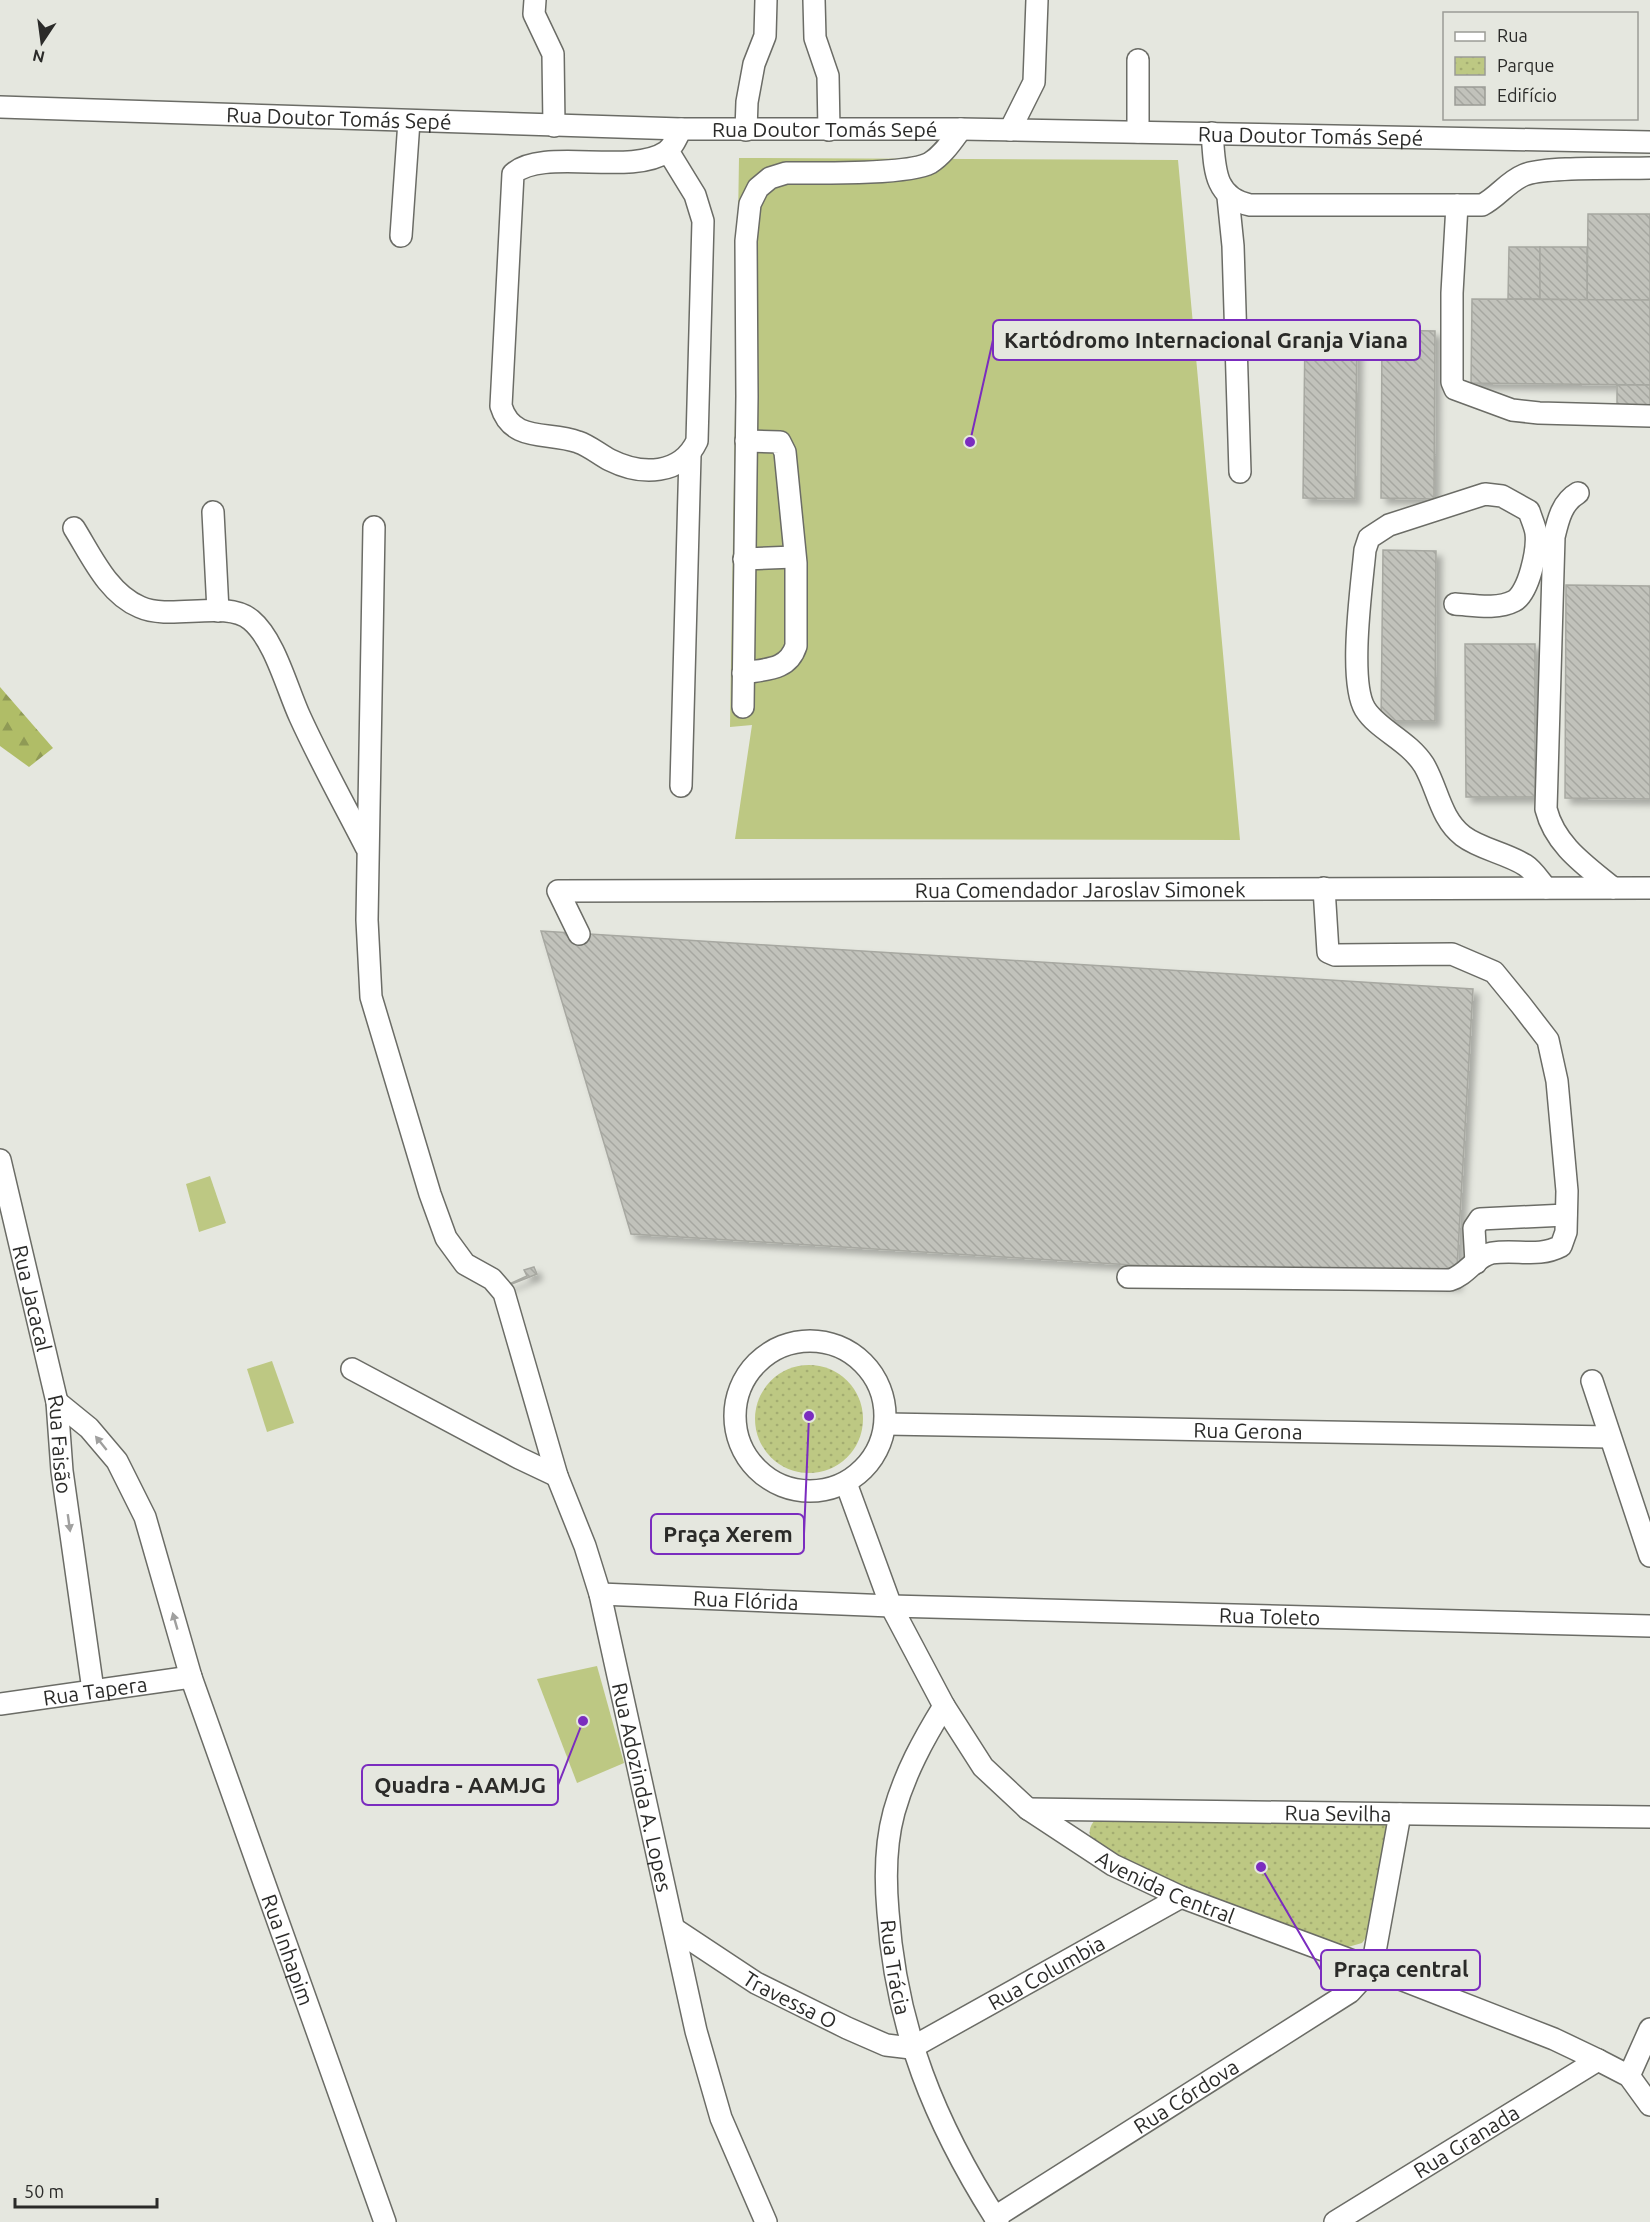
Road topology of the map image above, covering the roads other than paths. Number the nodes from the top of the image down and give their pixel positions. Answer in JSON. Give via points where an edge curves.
{"nodes":[{"id":1,"x":535,"y":0,"type":"edge"},
{"id":2,"x":766,"y":0,"type":"edge"},
{"id":3,"x":814,"y":0,"type":"edge"},
{"id":4,"x":1037,"y":0,"type":"edge"},
{"id":5,"x":1138,"y":60,"type":"dead end"},
{"id":6,"x":0,"y":107,"type":"edge"},
{"id":7,"x":409,"y":121,"type":"junction"},
{"id":8,"x":554,"y":126,"type":"junction"},
{"id":9,"x":681,"y":129,"type":"junction"},
{"id":10,"x":962,"y":129,"type":"junction"},
{"id":11,"x":746,"y":130,"type":"junction"},
{"id":12,"x":829,"y":130,"type":"junction"},
{"id":13,"x":1010,"y":130,"type":"junction"},
{"id":14,"x":1138,"y":132,"type":"junction"},
{"id":15,"x":1212,"y":133,"type":"junction"},
{"id":16,"x":1650,"y":142,"type":"edge"},
{"id":17,"x":668,"y":151,"type":"junction"},
{"id":18,"x":1650,"y":168,"type":"edge"},
{"id":19,"x":1228,"y":197,"type":"junction"},
{"id":20,"x":1457,"y":205,"type":"junction"},
{"id":21,"x":401,"y":236,"type":"dead end"},
{"id":22,"x":1650,"y":416,"type":"edge"},
{"id":23,"x":746,"y":441,"type":"junction"},
{"id":24,"x":690,"y":455,"type":"junction"},
{"id":25,"x":1240,"y":472,"type":"dead end"},
{"id":26,"x":1578,"y":493,"type":"dead end"},
{"id":27,"x":213,"y":512,"type":"dead end"},
{"id":28,"x":374,"y":527,"type":"dead end"},
{"id":29,"x":74,"y":528,"type":"dead end"},
{"id":30,"x":794,"y":557,"type":"junction"},
{"id":31,"x":744,"y":558,"type":"junction"},
{"id":32,"x":1455,"y":604,"type":"dead end"},
{"id":33,"x":218,"y":611,"type":"junction"},
{"id":34,"x":742,"y":673,"type":"junction"},
{"id":35,"x":743,"y":707,"type":"dead end"},
{"id":36,"x":681,"y":786,"type":"dead end"},
{"id":37,"x":368,"y":850,"type":"junction"},
{"id":38,"x":1324,"y":888,"type":"junction"},
{"id":39,"x":1546,"y":888,"type":"junction"},
{"id":40,"x":1613,"y":888,"type":"junction"},
{"id":41,"x":1650,"y":888,"type":"edge"},
{"id":42,"x":579,"y":934,"type":"dead end"},
{"id":43,"x":0,"y":1160,"type":"edge"},
{"id":44,"x":1566,"y":1215,"type":"junction"},
{"id":45,"x":1476,"y":1263,"type":"junction"},
{"id":46,"x":1128,"y":1277,"type":"dead end"},
{"id":47,"x":352,"y":1369,"type":"dead end"},
{"id":48,"x":1592,"y":1381,"type":"dead end"},
{"id":49,"x":57,"y":1402,"type":"junction"},
{"id":50,"x":886,"y":1424,"type":"junction"},
{"id":51,"x":1610,"y":1437,"type":"junction"},
{"id":52,"x":557,"y":1476,"type":"junction"},
{"id":53,"x":846,"y":1483,"type":"junction"},
{"id":54,"x":1650,"y":1556,"type":"edge"},
{"id":55,"x":600,"y":1594,"type":"junction"},
{"id":56,"x":891,"y":1606,"type":"junction"},
{"id":57,"x":1650,"y":1626,"type":"edge"},
{"id":58,"x":191,"y":1677,"type":"junction"},
{"id":59,"x":93,"y":1690,"type":"junction"},
{"id":60,"x":0,"y":1704,"type":"edge"},
{"id":61,"x":944,"y":1706,"type":"junction"},
{"id":62,"x":1028,"y":1809,"type":"junction"},
{"id":63,"x":1400,"y":1814,"type":"junction"},
{"id":64,"x":1650,"y":1816,"type":"edge"},
{"id":65,"x":1181,"y":1897,"type":"junction"},
{"id":66,"x":676,"y":1930,"type":"junction"},
{"id":67,"x":1372,"y":1968,"type":"junction"},
{"id":68,"x":1650,"y":2029,"type":"edge"},
{"id":69,"x":911,"y":2049,"type":"junction"},
{"id":70,"x":1598,"y":2060,"type":"junction"},
{"id":71,"x":1629,"y":2076,"type":"junction"},
{"id":72,"x":1650,"y":2105,"type":"edge"},
{"id":73,"x":996,"y":2220,"type":"edge"},
{"id":74,"x":385,"y":2222,"type":"edge"},
{"id":75,"x":765,"y":2222,"type":"edge"},
{"id":76,"x":1335,"y":2222,"type":"edge"}],
"edges":[{"from":1,"to":8,"type":"street","via":[[534,15],[553,54]]},
{"from":2,"to":11,"type":"street","via":[[765,36],[754,64]]},
{"from":3,"to":12,"type":"street","via":[[815,38],[828,76]]},
{"from":4,"to":13,"type":"street","via":[[1034,82]]},
{"from":5,"to":14,"type":"street"},
{"from":6,"to":7,"type":"street","name":"Rua Doutor Tomás Sepé"},
{"from":7,"to":8,"type":"street","name":"Rua Doutor Tomás Sepé"},
{"from":7,"to":21,"type":"street"},
{"from":8,"to":9,"type":"street","name":"Rua Doutor Tomás Sepé"},
{"from":9,"to":11,"type":"street","name":"Rua Doutor Tomás Sepé"},
{"from":9,"to":17,"type":"street"},
{"from":10,"to":12,"type":"street","name":"Rua Doutor Tomás Sepé"},
{"from":10,"to":13,"type":"street","name":"Rua Doutor Tomás Sepé"},
{"from":10,"to":23,"type":"street","via":[[928,164],[902,170],[786,174],[770,178],[758,188],[750,204],[746,241]]},
{"from":11,"to":12,"type":"street","name":"Rua Doutor Tomás Sepé"},
{"from":13,"to":14,"type":"street","name":"Rua Doutor Tomás Sepé"},
{"from":14,"to":15,"type":"street","name":"Rua Doutor Tomás Sepé"},
{"from":15,"to":16,"type":"street","name":"Rua Doutor Tomás Sepé"},
{"from":15,"to":19,"type":"street","via":[[1215,164]]},
{"from":17,"to":24,"type":"street","via":[[695,195],[703,221],[697,441]]},
{"from":17,"to":24,"type":"street","via":[[647,160],[529,166],[513,174],[501,406],[506,421],[514,428],[579,442],[613,461],[632,466],[670,469]]},
{"from":18,"to":20,"type":"street","via":[[1532,172],[1482,205]]},
{"from":19,"to":20,"type":"street","via":[[1250,205]]},
{"from":19,"to":25,"type":"street"},
{"from":20,"to":22,"type":"street","via":[[1452,303],[1455,389],[1512,410]]},
{"from":23,"to":30,"type":"street","via":[[780,442],[785,452]]},
{"from":23,"to":31,"type":"street"},
{"from":24,"to":36,"type":"street"},
{"from":26,"to":40,"type":"street","via":[[1568,499],[1554,537],[1546,809],[1551,829],[1582,863]]},
{"from":27,"to":33,"type":"street"},
{"from":28,"to":37,"type":"street","name":"Rua Adozinda A. Lopes"},
{"from":29,"to":33,"type":"street","via":[[109,583],[139,607],[156,612]]},
{"from":30,"to":31,"type":"street"},
{"from":30,"to":34,"type":"street","via":[[796,646],[792,657],[772,669]]},
{"from":31,"to":34,"type":"street"},
{"from":32,"to":39,"type":"street","via":[[1499,605],[1515,601],[1525,592],[1536,533],[1529,511],[1502,496],[1485,494],[1389,525],[1369,538],[1358,637],[1359,685],[1365,709],[1409,745],[1424,766],[1448,823],[1465,837],[1527,866]]},
{"from":33,"to":37,"type":"street","via":[[240,614],[263,633],[299,717]]},
{"from":34,"to":35,"type":"street"},
{"from":37,"to":52,"type":"street","name":"Rua Adozinda A. Lopes","via":[[371,997],[427,1183],[455,1253],[492,1279],[504,1293]]},
{"from":38,"to":39,"type":"street","name":"Rua Comendador Jaroslav Simonek"},
{"from":38,"to":42,"type":"street","name":"Rua Comendador Jaroslav Simonek","via":[[558,891]]},
{"from":38,"to":44,"type":"street","via":[[1328,952],[1452,954],[1494,972],[1548,1040],[1557,1081]]},
{"from":39,"to":40,"type":"street","name":"Rua Comendador Jaroslav Simonek"},
{"from":40,"to":41,"type":"street","name":"Rua Comendador Jaroslav Simonek"},
{"from":43,"to":49,"type":"street","name":"Rua Jacacal"},
{"from":44,"to":45,"type":"street","via":[[1561,1246],[1547,1253],[1493,1253]]},
{"from":44,"to":45,"type":"street","via":[[1480,1219],[1474,1228]]},
{"from":45,"to":46,"type":"street","via":[[1461,1277],[1450,1280]]},
{"from":47,"to":52,"type":"street"},
{"from":48,"to":51,"type":"street"},
{"from":58,"to":49,"type":"street","name":"Rua Faisão","one_way":true,"via":[[145,1518],[132,1488],[117,1461],[89,1428]]},
{"from":49,"to":59,"type":"street","name":"Rua Faisão","one_way":true,"via":[[62,1471]]},
{"from":50,"to":51,"type":"street","name":"Rua Gerona"},
{"from":50,"to":53,"type":"street","via":[[880,1448]]},
{"from":50,"to":53,"type":"street","via":[[884,1399],[875,1376],[858,1357],[836,1345],[811,1341],[786,1345],[764,1356],[747,1374],[736,1397],[734,1422],[740,1446],[754,1467],[774,1483],[798,1491],[823,1491]]},
{"from":51,"to":54,"type":"street"},
{"from":52,"to":55,"type":"street","name":"Rua Adozinda A. Lopes"},
{"from":53,"to":56,"type":"street","name":"Avenida Central"},
{"from":55,"to":56,"type":"street","name":"Rua Flórida"},
{"from":55,"to":66,"type":"street","name":"Rua Adozinda A. Lopes","via":[[648,1821]]},
{"from":56,"to":57,"type":"street","name":"Rua Toleto"},
{"from":56,"to":61,"type":"street","name":"Avenida Central"},
{"from":58,"to":59,"type":"street","name":"Rua Tapera"},
{"from":58,"to":74,"type":"street","name":"Rua Inhapim"},
{"from":59,"to":60,"type":"street","name":"Rua Tapera"},
{"from":61,"to":62,"type":"street","name":"Avenida Central","via":[[983,1767]]},
{"from":61,"to":69,"type":"street","name":"Rua Trácia","via":[[905,1777],[888,1839],[885,1877],[890,1943]]},
{"from":62,"to":63,"type":"street","name":"Rua Sevilha"},
{"from":62,"to":65,"type":"street","name":"Avenida Central","via":[[1113,1865]]},
{"from":63,"to":64,"type":"street","name":"Rua Sevilha"},
{"from":63,"to":67,"type":"street"},
{"from":65,"to":67,"type":"street","name":"Avenida Central"},
{"from":65,"to":69,"type":"street","name":"Rua Columbia"},
{"from":66,"to":69,"type":"street","name":"Travessa O","via":[[756,1983],[886,2045]]},
{"from":66,"to":75,"type":"street","name":"Rua Adozinda A. Lopes","via":[[696,2031],[721,2118]]},
{"from":67,"to":70,"type":"street","name":"Avenida Central"},
{"from":67,"to":73,"type":"street","name":"Rua Córdova","via":[[1350,1992]]},
{"from":68,"to":71,"type":"street"},
{"from":69,"to":73,"type":"street","name":"Rua Trácia","via":[[951,2140]]},
{"from":70,"to":71,"type":"street","name":"Avenida Central"},
{"from":70,"to":76,"type":"street","name":"Rua Granada"},
{"from":71,"to":72,"type":"street","name":"Avenida Central"}]}
